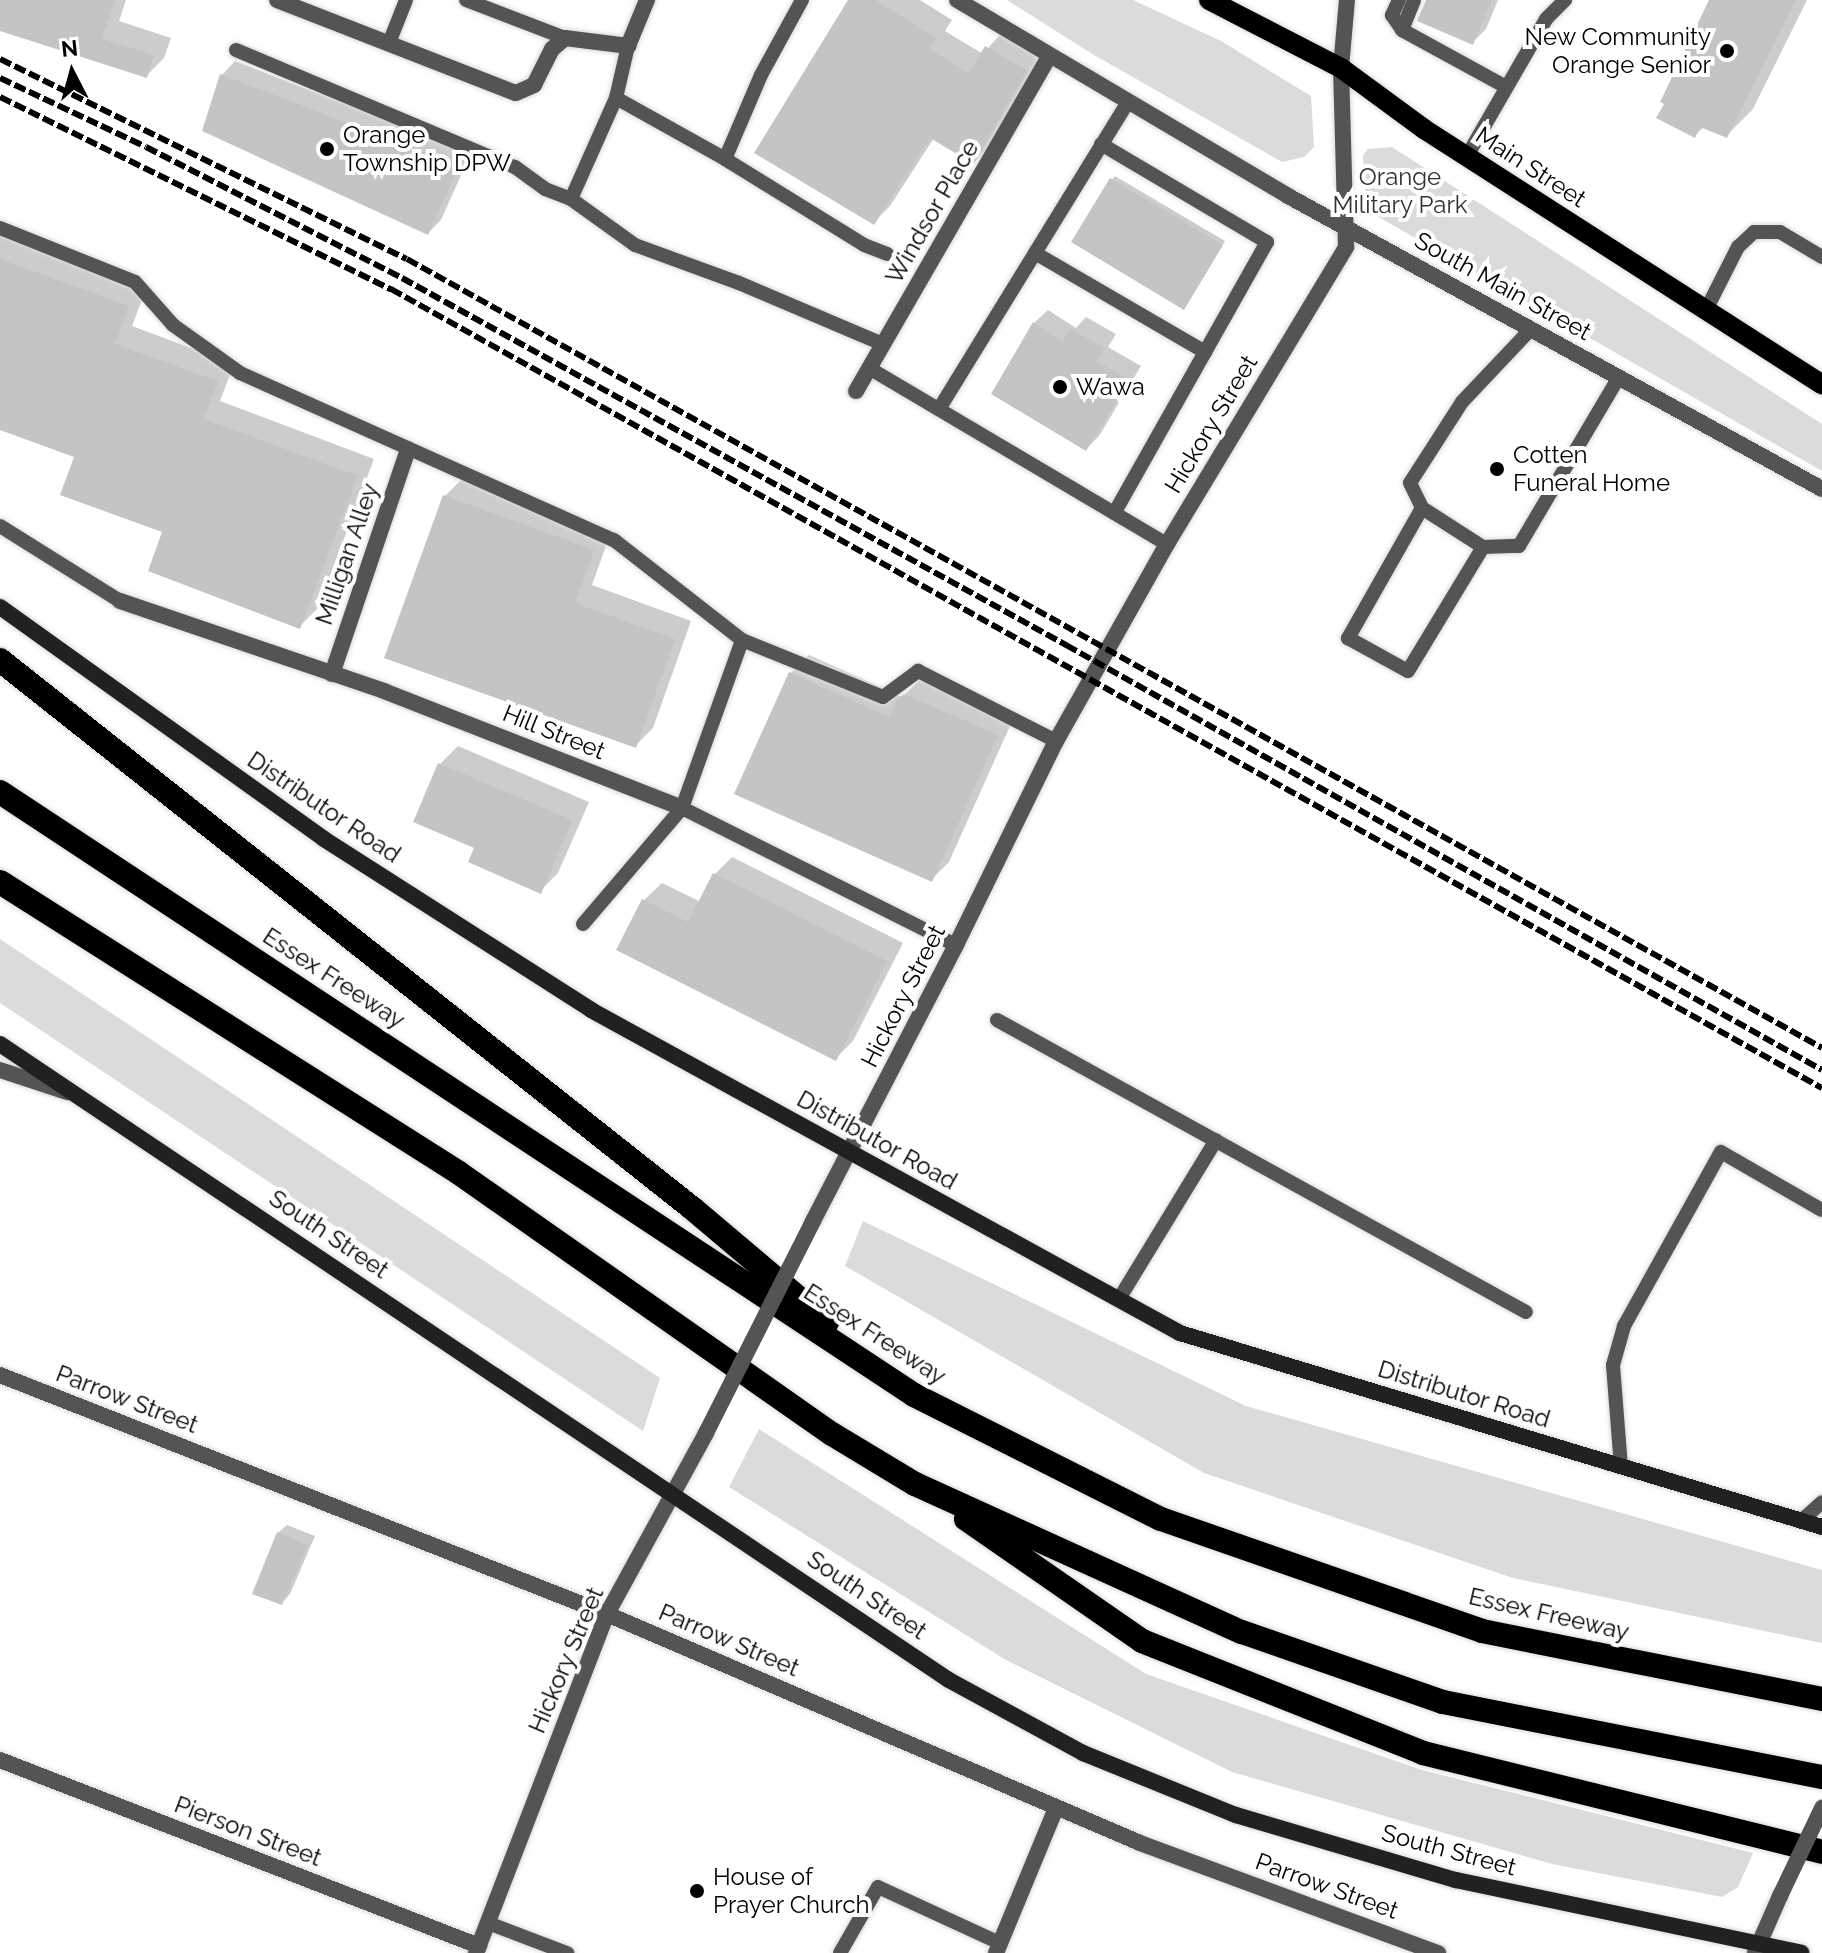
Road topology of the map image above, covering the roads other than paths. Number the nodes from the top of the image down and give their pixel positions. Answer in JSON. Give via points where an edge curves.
{"nodes":[{"id":1,"x":277,"y":0,"type":"edge"},
{"id":2,"x":406,"y":0,"type":"edge"},
{"id":3,"x":466,"y":0,"type":"edge"},
{"id":4,"x":647,"y":0,"type":"edge"},
{"id":5,"x":802,"y":0,"type":"edge"},
{"id":6,"x":957,"y":0,"type":"edge"},
{"id":7,"x":1209,"y":0,"type":"edge"},
{"id":8,"x":1347,"y":0,"type":"edge"},
{"id":9,"x":1399,"y":0,"type":"edge"},
{"id":10,"x":1414,"y":0,"type":"edge"},
{"id":11,"x":1545,"y":0,"type":"edge"},
{"id":12,"x":1565,"y":0,"type":"edge"},
{"id":13,"x":1546,"y":19,"type":"junction"},
{"id":14,"x":1402,"y":30,"type":"junction"},
{"id":15,"x":565,"y":38,"type":"junction"},
{"id":16,"x":389,"y":43,"type":"junction"},
{"id":17,"x":628,"y":46,"type":"junction"},
{"id":18,"x":236,"y":50,"type":"dead end"},
{"id":19,"x":1049,"y":57,"type":"junction"},
{"id":20,"x":1341,"y":68,"type":"junction"},
{"id":21,"x":1506,"y":87,"type":"junction"},
{"id":22,"x":616,"y":98,"type":"junction"},
{"id":23,"x":1128,"y":102,"type":"junction"},
{"id":24,"x":1101,"y":144,"type":"junction"},
{"id":25,"x":1467,"y":156,"type":"junction"},
{"id":26,"x":725,"y":159,"type":"junction"},
{"id":27,"x":571,"y":199,"type":"junction"},
{"id":28,"x":1346,"y":227,"type":"junction"},
{"id":29,"x":0,"y":228,"type":"edge"},
{"id":30,"x":1035,"y":253,"type":"junction"},
{"id":31,"x":887,"y":254,"type":"dead end"},
{"id":32,"x":1822,"y":257,"type":"edge"},
{"id":33,"x":1706,"y":310,"type":"junction"},
{"id":34,"x":1531,"y":329,"type":"junction"},
{"id":35,"x":883,"y":344,"type":"junction"},
{"id":36,"x":1205,"y":352,"type":"junction"},
{"id":37,"x":869,"y":368,"type":"junction"},
{"id":38,"x":1619,"y":377,"type":"junction"},
{"id":39,"x":1822,"y":385,"type":"edge"},
{"id":40,"x":856,"y":391,"type":"dead end"},
{"id":41,"x":939,"y":409,"type":"junction"},
{"id":42,"x":408,"y":450,"type":"junction"},
{"id":43,"x":1822,"y":489,"type":"edge"},
{"id":44,"x":1422,"y":508,"type":"junction"},
{"id":45,"x":1114,"y":513,"type":"junction"},
{"id":46,"x":0,"y":526,"type":"edge"},
{"id":47,"x":1167,"y":544,"type":"junction"},
{"id":48,"x":1483,"y":547,"type":"junction"},
{"id":49,"x":120,"y":601,"type":"joint"},
{"id":50,"x":0,"y":607,"type":"edge"},
{"id":51,"x":742,"y":640,"type":"junction"},
{"id":52,"x":0,"y":660,"type":"edge"},
{"id":53,"x":332,"y":674,"type":"junction"},
{"id":54,"x":1056,"y":741,"type":"junction"},
{"id":55,"x":0,"y":792,"type":"edge"},
{"id":56,"x":682,"y":808,"type":"junction"},
{"id":57,"x":0,"y":882,"type":"edge"},
{"id":58,"x":583,"y":924,"type":"dead end"},
{"id":59,"x":956,"y":945,"type":"junction"},
{"id":60,"x":997,"y":1020,"type":"dead end"},
{"id":61,"x":0,"y":1044,"type":"edge"},
{"id":62,"x":0,"y":1070,"type":"edge"},
{"id":63,"x":75,"y":1094,"type":"junction"},
{"id":64,"x":1216,"y":1140,"type":"junction"},
{"id":65,"x":850,"y":1153,"type":"junction"},
{"id":66,"x":1822,"y":1210,"type":"edge"},
{"id":67,"x":1119,"y":1299,"type":"junction"},
{"id":68,"x":1526,"y":1312,"type":"dead end"},
{"id":69,"x":0,"y":1375,"type":"edge"},
{"id":70,"x":914,"y":1395,"type":"junction"},
{"id":71,"x":1621,"y":1467,"type":"junction"},
{"id":72,"x":915,"y":1484,"type":"junction"},
{"id":73,"x":675,"y":1493,"type":"junction"},
{"id":74,"x":1822,"y":1502,"type":"edge"},
{"id":75,"x":1801,"y":1521,"type":"junction"},
{"id":76,"x":1822,"y":1527,"type":"edge"},
{"id":77,"x":607,"y":1614,"type":"junction"},
{"id":78,"x":1822,"y":1699,"type":"edge"},
{"id":79,"x":0,"y":1760,"type":"edge"},
{"id":80,"x":1822,"y":1777,"type":"edge"},
{"id":81,"x":1056,"y":1808,"type":"junction"},
{"id":82,"x":1822,"y":1808,"type":"edge"},
{"id":83,"x":1822,"y":1852,"type":"edge"},
{"id":84,"x":488,"y":1923,"type":"junction"},
{"id":85,"x":998,"y":1948,"type":"edge"},
{"id":86,"x":478,"y":1949,"type":"edge"},
{"id":87,"x":1757,"y":1949,"type":"edge"},
{"id":88,"x":567,"y":1953,"type":"edge"},
{"id":89,"x":840,"y":1953,"type":"edge"},
{"id":90,"x":1438,"y":1953,"type":"edge"},
{"id":91,"x":1801,"y":1953,"type":"edge"}],
"edges":[{"from":1,"to":16,"type":"street"},
{"from":2,"to":16,"type":"lane"},
{"from":3,"to":15,"type":"lane"},
{"from":4,"to":17,"type":"street"},
{"from":5,"to":26,"type":"lane","via":[[761,75]]},
{"from":6,"to":19,"type":"street","name":"South Main Street"},
{"from":7,"to":20,"type":"main road","name":"Main Street"},
{"from":8,"to":20,"type":"street","name":"Hickory Street"},
{"from":9,"to":14,"type":"lane","via":[[1392,15]]},
{"from":10,"to":14,"type":"lane"},
{"from":11,"to":13,"type":"lane"},
{"from":12,"to":13,"type":"lane"},
{"from":13,"to":21,"type":"lane"},
{"from":14,"to":21,"type":"lane"},
{"from":15,"to":16,"type":"street","via":[[552,49],[534,85],[516,93]]},
{"from":15,"to":17,"type":"street"},
{"from":17,"to":22,"type":"lane"},
{"from":18,"to":27,"type":"lane","via":[[503,161]]},
{"from":19,"to":23,"type":"street","name":"South Main Street"},
{"from":19,"to":35,"type":"street","name":"Windsor Place"},
{"from":20,"to":25,"type":"main road","name":"Main Street"},
{"from":20,"to":28,"type":"street","name":"Hickory Street"},
{"from":21,"to":25,"type":"lane"},
{"from":22,"to":26,"type":"lane"},
{"from":22,"to":27,"type":"lane"},
{"from":23,"to":24,"type":"lane"},
{"from":23,"to":28,"type":"street","name":"South Main Street"},
{"from":24,"to":30,"type":"lane"},
{"from":24,"to":36,"type":"lane","via":[[1267,242]]},
{"from":25,"to":33,"type":"main road","name":"Main Street"},
{"from":26,"to":31,"type":"lane"},
{"from":27,"to":35,"type":"lane","via":[[635,245]]},
{"from":28,"to":34,"type":"street","name":"South Main Street"},
{"from":28,"to":47,"type":"street","name":"Hickory Street","via":[[1346,247]]},
{"from":29,"to":42,"type":"lane","via":[[135,282],[173,325],[240,373]]},
{"from":30,"to":36,"type":"lane"},
{"from":30,"to":41,"type":"lane"},
{"from":32,"to":33,"type":"lane","via":[[1780,232],[1754,232],[1738,247]]},
{"from":33,"to":39,"type":"main road","name":"Main Street"},
{"from":34,"to":38,"type":"street","name":"South Main Street"},
{"from":34,"to":44,"type":"lane","via":[[1462,402],[1410,483]]},
{"from":35,"to":37,"type":"street","name":"Windsor Place"},
{"from":36,"to":45,"type":"lane"},
{"from":37,"to":40,"type":"street","name":"Windsor Place"},
{"from":37,"to":41,"type":"lane"},
{"from":38,"to":43,"type":"street","name":"South Main Street"},
{"from":38,"to":48,"type":"lane","via":[[1519,546]]},
{"from":41,"to":45,"type":"lane"},
{"from":42,"to":51,"type":"lane","via":[[614,540]]},
{"from":42,"to":53,"type":"street","name":"Milligan Alley"},
{"from":44,"to":48,"type":"lane"},
{"from":44,"to":48,"type":"lane","via":[[1348,638],[1408,671]]},
{"from":45,"to":47,"type":"lane"},
{"from":46,"to":49,"type":"lane"},
{"from":47,"to":54,"type":"street","name":"Hickory Street"},
{"from":49,"to":53,"type":"street","name":"Hill Street"},
{"from":50,"to":65,"type":"main road","name":"Distributor Road","via":[[324,839],[591,1010]]},
{"from":51,"to":54,"type":"lane","via":[[883,697],[918,671]]},
{"from":51,"to":56,"type":"lane"},
{"from":52,"to":70,"type":"highway","via":[[692,1208]]},
{"from":53,"to":56,"type":"street","name":"Hill Street"},
{"from":54,"to":59,"type":"street","name":"Hickory Street"},
{"from":55,"to":70,"type":"highway","name":"Essex Freeway"},
{"from":56,"to":58,"type":"lane"},
{"from":56,"to":59,"type":"lane","name":"Hill Street"},
{"from":57,"to":72,"type":"highway","via":[[459,1173],[832,1434]]},
{"from":59,"to":65,"type":"street","name":"Hickory Street"},
{"from":60,"to":64,"type":"lane"},
{"from":61,"to":63,"type":"main road"},
{"from":62,"to":63,"type":"street","name":"South Street"},
{"from":63,"to":73,"type":"main road","name":"South Street"},
{"from":64,"to":67,"type":"lane"},
{"from":64,"to":68,"type":"lane"},
{"from":65,"to":67,"type":"main road","name":"Distributor Road"},
{"from":65,"to":73,"type":"street","name":"Hickory Street","bridge":true},
{"from":66,"to":71,"type":"lane","via":[[1721,1152],[1624,1326],[1613,1365]]},
{"from":67,"to":71,"type":"main road","name":"Distributor Road","via":[[1180,1333]]},
{"from":69,"to":77,"type":"street","name":"Parrow Street"},
{"from":70,"to":78,"type":"highway","name":"Essex Freeway","via":[[1161,1519],[1482,1631]]},
{"from":71,"to":75,"type":"main road","name":"Distributor Road"},
{"from":72,"to":80,"type":"highway","via":[[1242,1632],[1443,1702]]},
{"from":72,"to":83,"type":"highway","via":[[1142,1641],[1423,1753]]},
{"from":73,"to":77,"type":"street","name":"Hickory Street"},
{"from":73,"to":87,"type":"main road","name":"South Street","via":[[949,1680],[1083,1753],[1236,1815],[1456,1880]]},
{"from":74,"to":75,"type":"lane"},
{"from":75,"to":76,"type":"main road","name":"Distributor Road"},
{"from":77,"to":81,"type":"street","name":"Parrow Street"},
{"from":77,"to":84,"type":"street","name":"Hickory Street"},
{"from":79,"to":86,"type":"street","name":"Pierson Street"},
{"from":81,"to":85,"type":"street"},
{"from":81,"to":90,"type":"street","name":"Parrow Street"},
{"from":82,"to":87,"type":"street","bridge":true},
{"from":84,"to":86,"type":"street","name":"Hickory Street"},
{"from":84,"to":88,"type":"lane"},
{"from":85,"to":89,"type":"lane","via":[[878,1887]]},
{"from":87,"to":91,"type":"main road","name":"South Street"}]}
